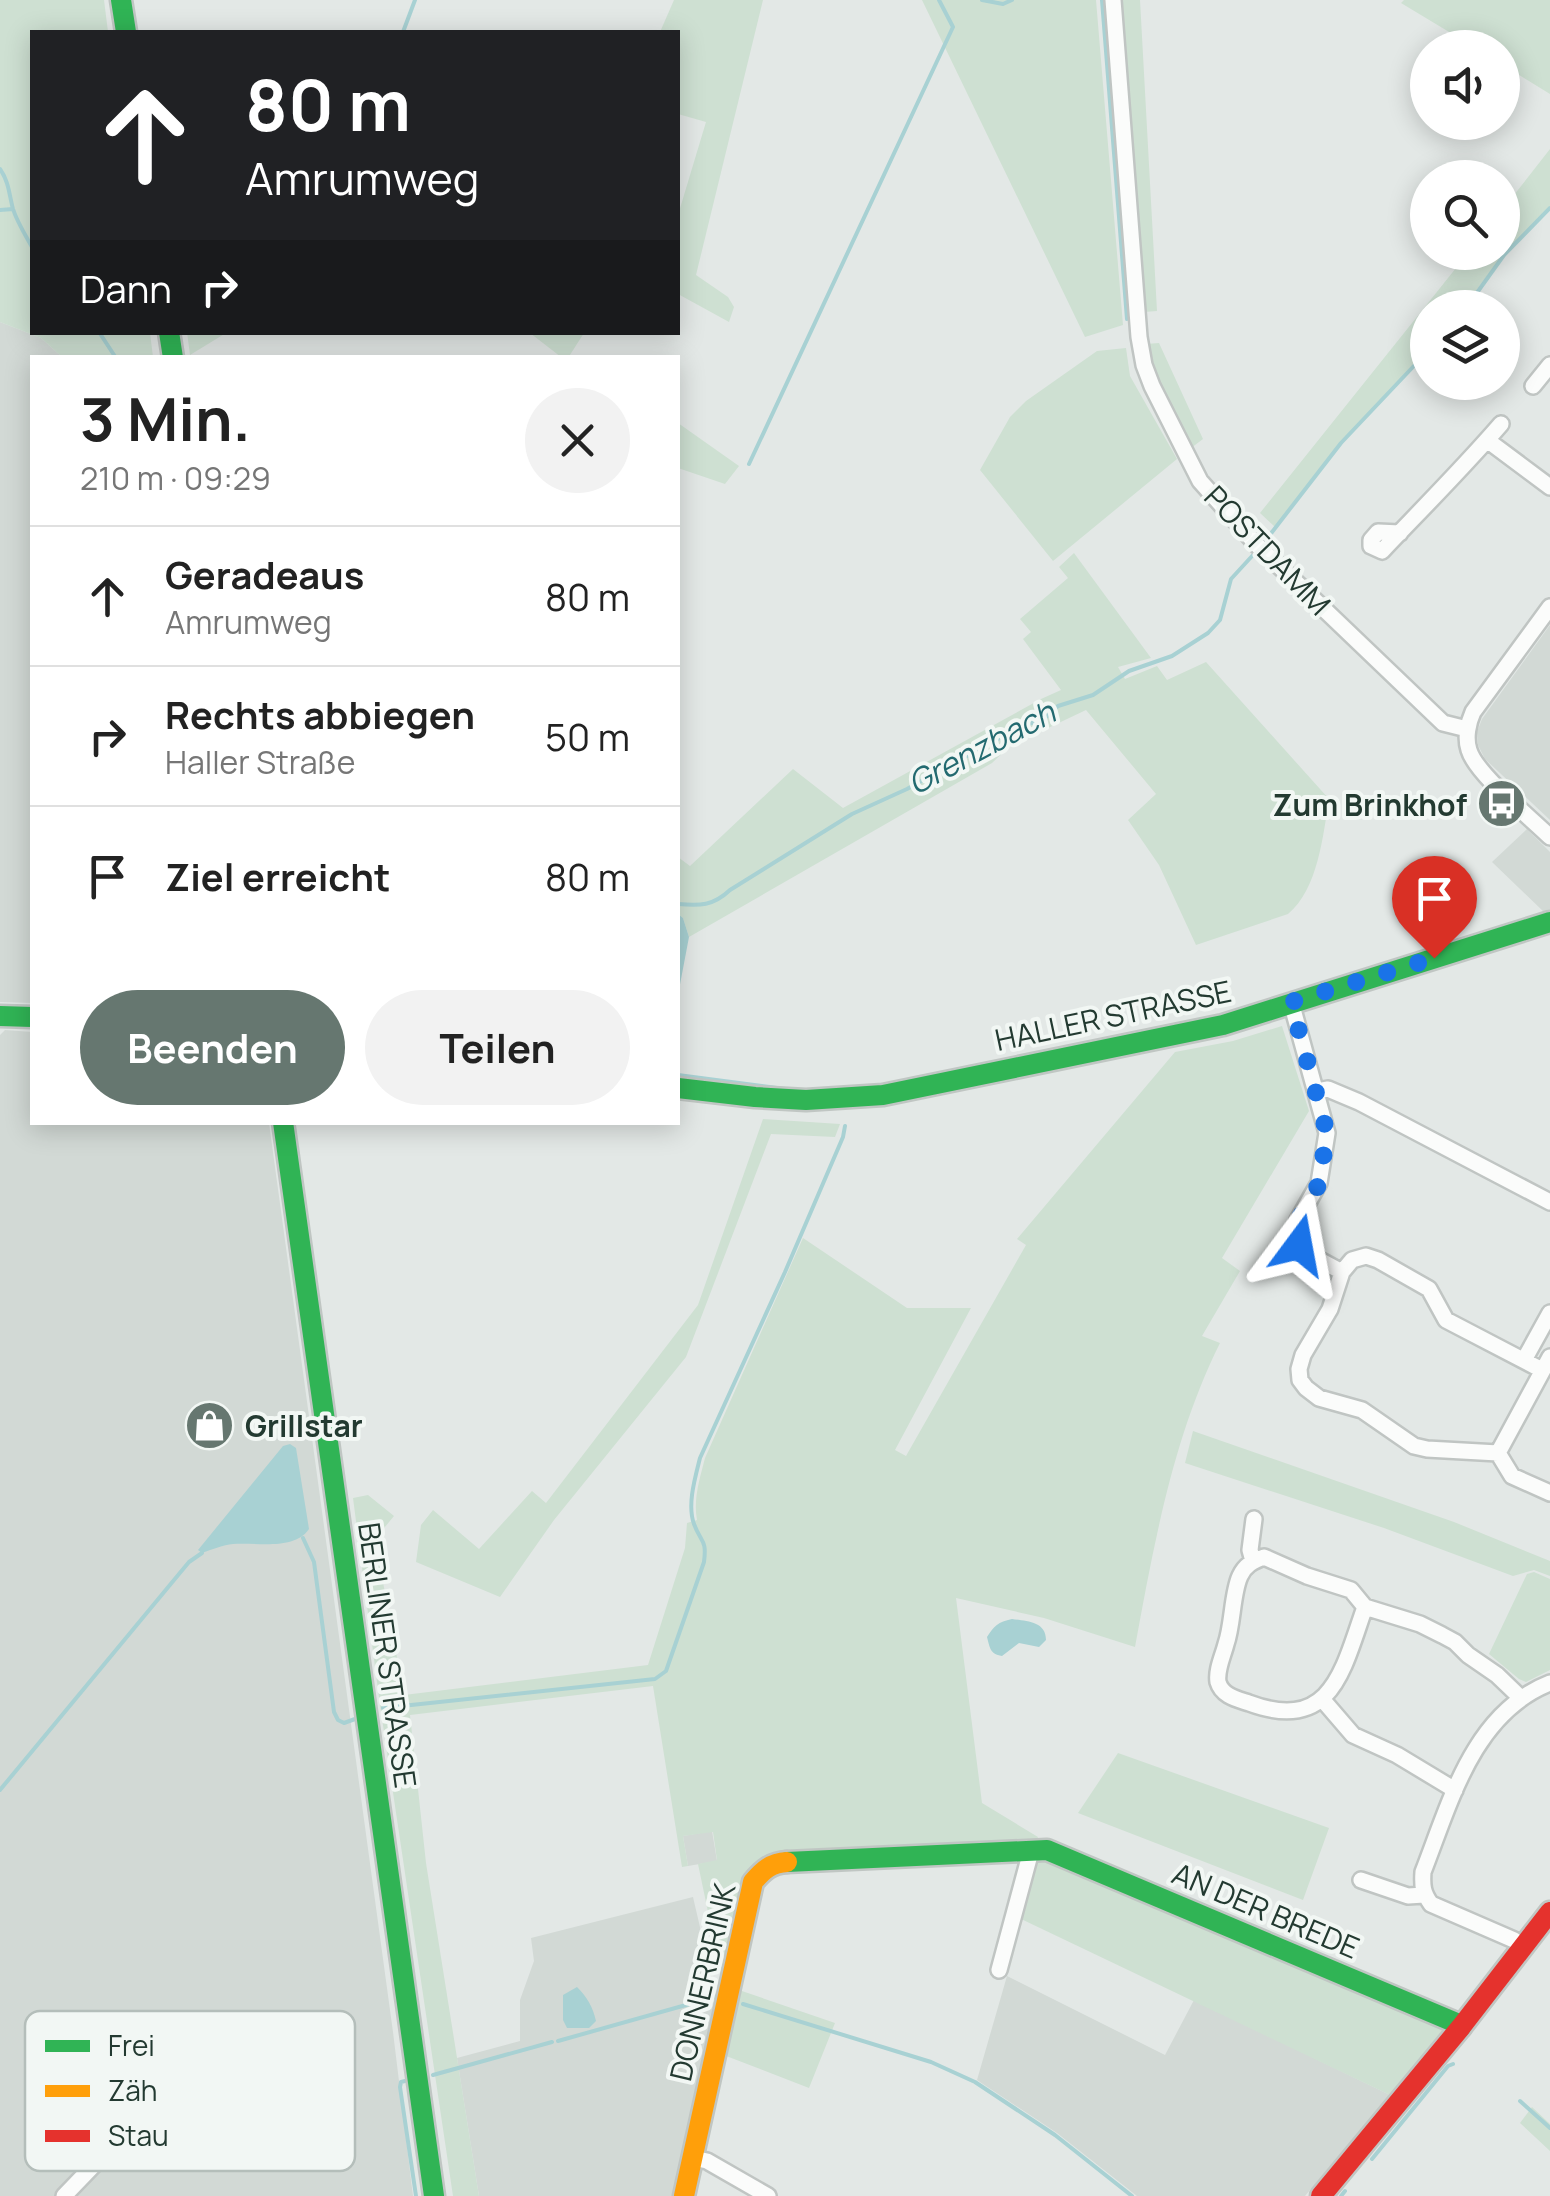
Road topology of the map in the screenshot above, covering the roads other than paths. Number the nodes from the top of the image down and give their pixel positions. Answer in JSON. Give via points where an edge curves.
{"nodes":[{"id":1,"x":121,"y":0,"type":"edge"},
{"id":2,"x":1113,"y":0,"type":"edge"},
{"id":3,"x":126,"y":30,"type":"edge"},
{"id":4,"x":1550,"y":365,"type":"edge"},
{"id":5,"x":1533,"y":386,"type":"dead end"},
{"id":6,"x":1501,"y":424,"type":"dead end"},
{"id":7,"x":1487,"y":440,"type":"junction"},
{"id":8,"x":1550,"y":487,"type":"edge"},
{"id":9,"x":1400,"y":533,"type":"dead end"},
{"id":10,"x":1550,"y":607,"type":"edge"},
{"id":11,"x":1467,"y":729,"type":"junction"},
{"id":12,"x":1550,"y":837,"type":"edge"},
{"id":13,"x":1550,"y":922,"type":"edge"},
{"id":14,"x":1291,"y":1002,"type":"junction"},
{"id":15,"x":0,"y":1016,"type":"edge"},
{"id":16,"x":30,"y":1017,"type":"edge"},
{"id":17,"x":680,"y":1088,"type":"edge"},
{"id":18,"x":1317,"y":1091,"type":"junction"},
{"id":19,"x":282,"y":1125,"type":"edge"},
{"id":20,"x":1550,"y":1202,"type":"edge"},
{"id":21,"x":1342,"y":1272,"type":"junction"},
{"id":22,"x":1550,"y":1313,"type":"edge"},
{"id":23,"x":1543,"y":1343,"type":"edge"},
{"id":24,"x":1524,"y":1360,"type":"junction"},
{"id":25,"x":1546,"y":1363,"type":"edge"},
{"id":26,"x":1498,"y":1452,"type":"junction"},
{"id":27,"x":1550,"y":1492,"type":"edge"},
{"id":28,"x":1254,"y":1519,"type":"dead end"},
{"id":29,"x":1253,"y":1561,"type":"junction"},
{"id":30,"x":1365,"y":1607,"type":"junction"},
{"id":31,"x":1550,"y":1683,"type":"edge"},
{"id":32,"x":1521,"y":1698,"type":"junction"},
{"id":33,"x":1322,"y":1699,"type":"junction"},
{"id":34,"x":1455,"y":1790,"type":"junction"},
{"id":35,"x":1039,"y":1850,"type":"junction"},
{"id":36,"x":1361,"y":1880,"type":"dead end"},
{"id":37,"x":1424,"y":1894,"type":"junction"},
{"id":38,"x":1550,"y":1912,"type":"edge"},
{"id":39,"x":1523,"y":1947,"type":"junction"},
{"id":40,"x":999,"y":1970,"type":"dead end"},
{"id":41,"x":1461,"y":2028,"type":"junction"},
{"id":42,"x":693,"y":2158,"type":"junction"},
{"id":43,"x":88,"y":2171,"type":"edge"},
{"id":44,"x":64,"y":2196,"type":"edge"},
{"id":45,"x":434,"y":2196,"type":"edge"},
{"id":46,"x":684,"y":2196,"type":"edge"},
{"id":47,"x":768,"y":2196,"type":"edge"},
{"id":48,"x":1321,"y":2196,"type":"edge"}],
"edges":[{"from":1,"to":3,"type":"street"},
{"from":2,"to":11,"type":"street","name":"POSTDAMM","via":[[1139,337],[1152,386],[1200,481],[1256,544],[1443,724]]},
{"from":4,"to":5,"type":"street"},
{"from":6,"to":7,"type":"street"},
{"from":7,"to":8,"type":"street"},
{"from":7,"to":9,"type":"street"},
{"from":10,"to":11,"type":"street"},
{"from":11,"to":12,"type":"street","via":[[1468,750],[1479,768]]},
{"from":13,"to":14,"type":"street","name":"HALLER STRASSE"},
{"from":14,"to":17,"type":"street","name":"HALLER STRASSE","via":[[1223,1024],[848,1101]]},
{"from":14,"to":18,"type":"street"},
{"from":15,"to":16,"type":"street"},
{"from":18,"to":20,"type":"street","via":[[1359,1102]]},
{"from":18,"to":21,"type":"street","via":[[1326,1146],[1319,1184],[1294,1228],[1303,1251]]},
{"from":19,"to":45,"type":"street","name":"BERLINER STRASSE"},
{"from":21,"to":24,"type":"street","via":[[1352,1260],[1378,1260],[1429,1289],[1446,1320]]},
{"from":21,"to":26,"type":"street","via":[[1303,1355],[1300,1380],[1306,1388],[1362,1410],[1414,1446]]},
{"from":22,"to":23,"type":"street"},
{"from":23,"to":24,"type":"street"},
{"from":24,"to":25,"type":"street"},
{"from":25,"to":26,"type":"street"},
{"from":26,"to":27,"type":"street","via":[[1512,1476]]},
{"from":28,"to":29,"type":"street"},
{"from":29,"to":30,"type":"street","via":[[1275,1560],[1351,1590]]},
{"from":29,"to":33,"type":"street","via":[[1238,1578],[1218,1670],[1222,1690],[1286,1712]]},
{"from":30,"to":32,"type":"street","via":[[1456,1642]]},
{"from":30,"to":33,"type":"street","via":[[1336,1682]]},
{"from":31,"to":32,"type":"street"},
{"from":32,"to":34,"type":"street","via":[[1488,1732]]},
{"from":33,"to":34,"type":"street","via":[[1352,1736]]},
{"from":34,"to":37,"type":"street","via":[[1424,1872]]},
{"from":35,"to":40,"type":"street"},
{"from":35,"to":41,"type":"street","name":"AN DER BREDE"},
{"from":35,"to":42,"type":"street","name":"DONNERBRINK","via":[[776,1864],[762,1871],[753,1882]]},
{"from":36,"to":37,"type":"street","via":[[1408,1896]]},
{"from":37,"to":39,"type":"street","via":[[1445,1912]]},
{"from":38,"to":39,"type":"street"},
{"from":39,"to":41,"type":"street"},
{"from":41,"to":48,"type":"street"},
{"from":42,"to":46,"type":"street","name":"DONNERBRINK"},
{"from":42,"to":47,"type":"street"},
{"from":43,"to":44,"type":"street"}]}
